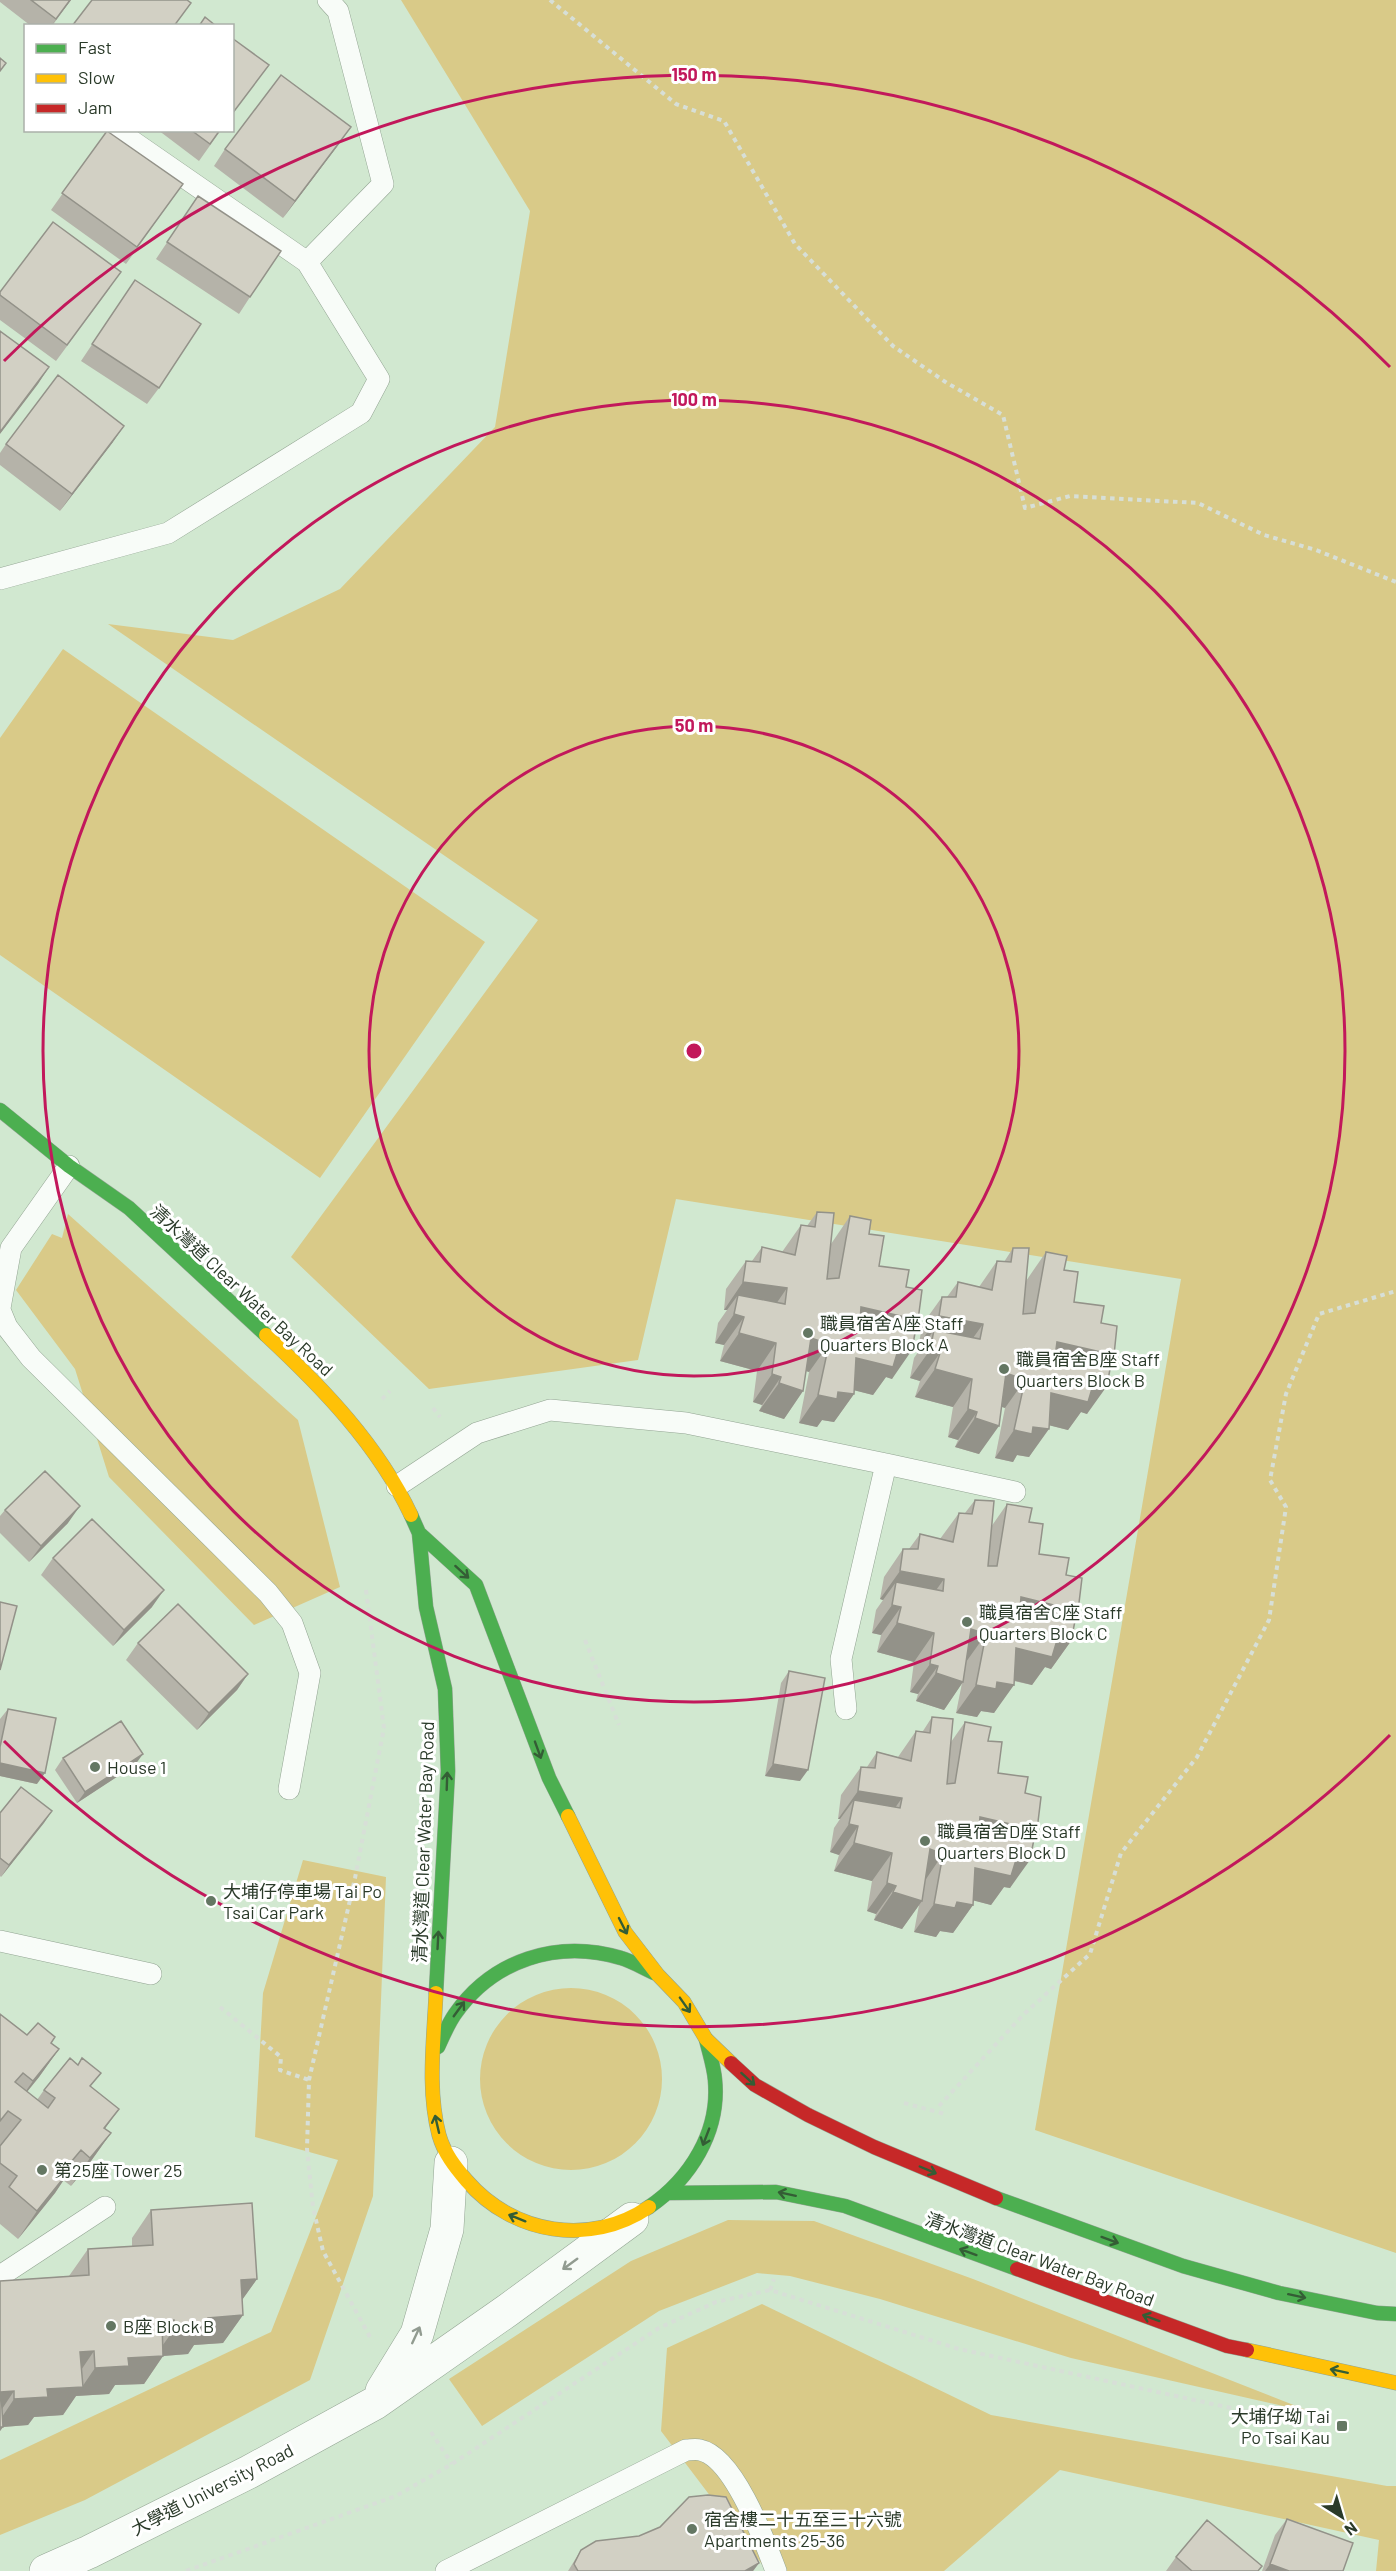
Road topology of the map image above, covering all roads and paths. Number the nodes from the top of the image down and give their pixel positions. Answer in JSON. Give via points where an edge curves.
{"nodes":[{"id":1,"x":328,"y":0,"type":"edge"},
{"id":2,"x":550,"y":0,"type":"edge"},
{"id":3,"x":119,"y":132,"type":"edge"},
{"id":4,"x":308,"y":262,"type":"junction"},
{"id":5,"x":0,"y":579,"type":"edge"},
{"id":6,"x":1396,"y":582,"type":"edge"},
{"id":7,"x":0,"y":1110,"type":"edge"},
{"id":8,"x":69,"y":1166,"type":"junction"},
{"id":9,"x":6,"y":1248,"type":"edge"},
{"id":10,"x":1396,"y":1291,"type":"edge"},
{"id":11,"x":0,"y":1309,"type":"edge"},
{"id":12,"x":886,"y":1464,"type":"junction"},
{"id":13,"x":397,"y":1486,"type":"junction"},
{"id":14,"x":1016,"y":1492,"type":"dead end"},
{"id":15,"x":419,"y":1533,"type":"junction"},
{"id":16,"x":366,"y":1590,"type":"dead end"},
{"id":17,"x":585,"y":1640,"type":"dead end"},
{"id":18,"x":846,"y":1709,"type":"dead end"},
{"id":19,"x":619,"y":1725,"type":"dead end"},
{"id":20,"x":289,"y":1789,"type":"dead end"},
{"id":21,"x":0,"y":1941,"type":"edge"},
{"id":22,"x":151,"y":1974,"type":"dead end"},
{"id":23,"x":658,"y":1976,"type":"junction"},
{"id":24,"x":220,"y":2007,"type":"dead end"},
{"id":25,"x":706,"y":2039,"type":"junction"},
{"id":26,"x":309,"y":2080,"type":"junction"},
{"id":27,"x":432,"y":2082,"type":"junction"},
{"id":28,"x":904,"y":2103,"type":"dead end"},
{"id":29,"x":939,"y":2106,"type":"dead end"},
{"id":30,"x":945,"y":2114,"type":"dead end"},
{"id":31,"x":451,"y":2163,"type":"junction"},
{"id":32,"x":669,"y":2193,"type":"junction"},
{"id":33,"x":105,"y":2207,"type":"dead end"},
{"id":34,"x":634,"y":2217,"type":"junction"},
{"id":35,"x":0,"y":2276,"type":"edge"},
{"id":36,"x":774,"y":2279,"type":"dead end"},
{"id":37,"x":770,"y":2290,"type":"junction"},
{"id":38,"x":1396,"y":2314,"type":"edge"},
{"id":39,"x":375,"y":2346,"type":"dead end"},
{"id":40,"x":1396,"y":2383,"type":"edge"},
{"id":41,"x":375,"y":2403,"type":"junction"},
{"id":42,"x":1319,"y":2427,"type":"dead end"},
{"id":43,"x":431,"y":2432,"type":"dead end"},
{"id":44,"x":452,"y":2464,"type":"junction"},
{"id":45,"x":93,"y":2562,"type":"edge"},
{"id":46,"x":46,"y":2571,"type":"edge"},
{"id":47,"x":186,"y":2571,"type":"edge"},
{"id":48,"x":446,"y":2571,"type":"edge"},
{"id":49,"x":776,"y":2571,"type":"edge"}],
"edges":[{"from":1,"to":4,"type":"lane","via":[[338,11],[383,184]]},
{"from":2,"to":6,"type":"path","via":[[676,104],[724,120],[795,244],[893,345],[947,383],[1003,415],[1025,508],[1070,496],[1198,503],[1264,535],[1316,550]]},
{"from":3,"to":4,"type":"lane"},
{"from":4,"to":5,"type":"lane","via":[[379,379],[361,412],[168,533]]},
{"from":7,"to":8,"type":"main road","name":"清水灣道 Clear Water Bay Road"},
{"from":8,"to":9,"type":"lane"},
{"from":8,"to":13,"type":"main road","name":"清水灣道 Clear Water Bay Road","via":[[129,1208],[310,1376],[355,1428]]},
{"from":9,"to":11,"type":"lane"},
{"from":10,"to":29,"type":"path","via":[[1319,1314],[1286,1394],[1270,1480],[1286,1507],[1269,1620],[1197,1757],[1122,1853],[1090,1954],[1023,2015]]},
{"from":11,"to":20,"type":"lane","via":[[7,1327],[31,1358],[268,1593],[292,1623],[310,1674]]},
{"from":12,"to":13,"type":"lane","via":[[686,1423],[550,1410],[477,1433]]},
{"from":12,"to":14,"type":"lane"},
{"from":12,"to":18,"type":"lane","via":[[841,1659]]},
{"from":13,"to":15,"type":"main road","name":"清水灣道 Clear Water Bay Road"},
{"from":15,"to":23,"type":"main road","name":"清水灣道 Clear Water Bay Road","one_way":true,"via":[[476,1585],[549,1778],[625,1932]]},
{"from":27,"to":15,"type":"main road","name":"清水灣道 Clear Water Bay Road","one_way":true,"via":[[448,1771],[445,1689],[426,1607]]},
{"from":16,"to":26,"type":"path","via":[[384,1728]]},
{"from":17,"to":19,"type":"path"},
{"from":21,"to":22,"type":"lane"},
{"from":23,"to":25,"type":"main road","name":"清水灣道 Clear Water Bay Road","one_way":true,"via":[[684,2002]]},
{"from":27,"to":23,"type":"main road","name":"清水灣道 Clear Water Bay Road","one_way":true,"via":[[437,2051],[459,2007],[475,1988],[517,1961],[549,1951],[582,1948],[613,1954]]},
{"from":24,"to":26,"type":"path","via":[[281,2056],[280,2070]]},
{"from":25,"to":32,"type":"main road","name":"清水灣道 Clear Water Bay Road","one_way":true,"via":[[715,2080],[715,2104],[696,2161]]},
{"from":25,"to":38,"type":"main road","name":"清水灣道 Clear Water Bay Road","one_way":true,"via":[[754,2085],[808,2115],[1010,2204],[1183,2266],[1279,2292]]},
{"from":26,"to":39,"type":"path","via":[[307,2149],[313,2207],[323,2251]]},
{"from":31,"to":27,"type":"main road","name":"清水灣道 Clear Water Bay Road","one_way":true,"via":[[440,2137]]},
{"from":28,"to":30,"type":"path"},
{"from":34,"to":31,"type":"main road","name":"清水灣道 Clear Water Bay Road","one_way":true,"via":[[594,2230],[552,2230],[512,2218],[478,2194]]},
{"from":41,"to":31,"type":"street","name":"大學道 University Road","one_way":true,"via":[[417,2334],[447,2229]]},
{"from":32,"to":34,"type":"main road","name":"清水灣道 Clear Water Bay Road"},
{"from":40,"to":32,"type":"main road","name":"清水灣道 Clear Water Bay Road","one_way":true,"via":[[1227,2346],[844,2206],[776,2192]]},
{"from":33,"to":35,"type":"lane"},
{"from":34,"to":41,"type":"street","name":"大學道 University Road","one_way":true},
{"from":36,"to":37,"type":"path"},
{"from":37,"to":42,"type":"path","via":[[960,2349]]},
{"from":37,"to":44,"type":"path","via":[[716,2302],[659,2328]]},
{"from":41,"to":45,"type":"street","name":"大學道 University Road"},
{"from":43,"to":44,"type":"path"},
{"from":44,"to":47,"type":"path","via":[[396,2496]]},
{"from":45,"to":46,"type":"street","name":"大學道 University Road"},
{"from":48,"to":49,"type":"lane","via":[[686,2450],[702,2450],[727,2471],[756,2517]]}]}
